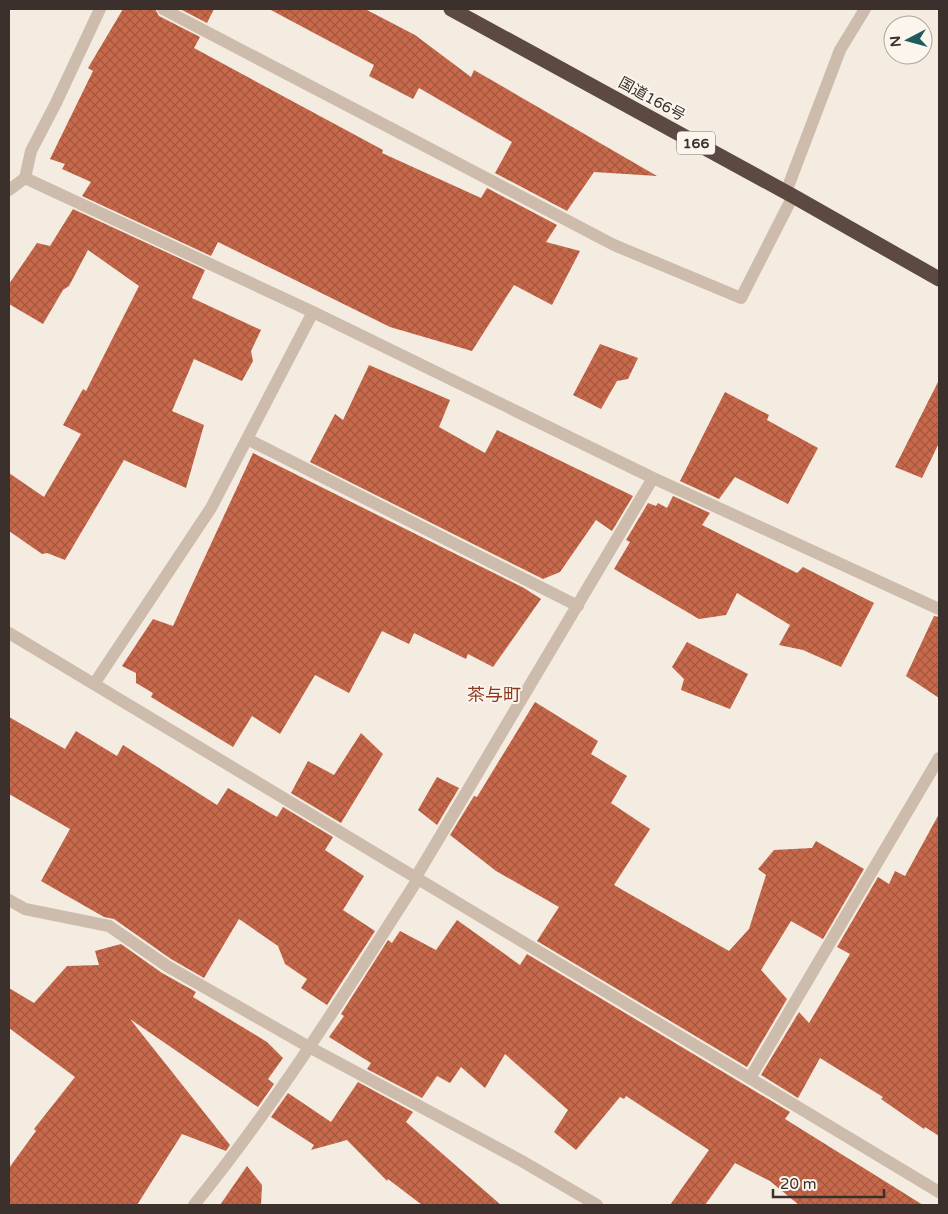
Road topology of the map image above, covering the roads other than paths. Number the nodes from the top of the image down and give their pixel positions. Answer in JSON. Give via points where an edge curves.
{"nodes":[{"id":1,"x":100,"y":9,"type":"edge"},
{"id":2,"x":163,"y":9,"type":"edge"},
{"id":3,"x":451,"y":9,"type":"edge"},
{"id":4,"x":865,"y":9,"type":"edge"},
{"id":5,"x":25,"y":178,"type":"junction"},
{"id":6,"x":9,"y":190,"type":"edge"},
{"id":7,"x":790,"y":194,"type":"junction"},
{"id":8,"x":939,"y":279,"type":"edge"},
{"id":9,"x":313,"y":312,"type":"junction"},
{"id":10,"x":247,"y":438,"type":"junction"},
{"id":11,"x":653,"y":478,"type":"junction"},
{"id":12,"x":578,"y":606,"type":"junction"},
{"id":13,"x":939,"y":609,"type":"edge"},
{"id":14,"x":9,"y":633,"type":"edge"},
{"id":15,"x":94,"y":684,"type":"junction"},
{"id":16,"x":939,"y":758,"type":"edge"},
{"id":17,"x":417,"y":878,"type":"junction"},
{"id":18,"x":9,"y":900,"type":"edge"},
{"id":19,"x":310,"y":1047,"type":"junction"},
{"id":20,"x":750,"y":1078,"type":"junction"},
{"id":21,"x":939,"y":1192,"type":"edge"},
{"id":22,"x":194,"y":1205,"type":"edge"},
{"id":23,"x":597,"y":1205,"type":"edge"}],
"edges":[{"from":1,"to":5,"type":"street","via":[[31,151]]},
{"from":2,"to":7,"type":"street","via":[[614,245],[741,298]]},
{"from":3,"to":7,"type":"highway","name":"国道166号","number":"166"},
{"from":4,"to":7,"type":"street","via":[[840,50]]},
{"from":5,"to":6,"type":"street"},
{"from":5,"to":9,"type":"street"},
{"from":7,"to":8,"type":"highway","name":"国道166号","number":"166"},
{"from":9,"to":10,"type":"street"},
{"from":9,"to":11,"type":"street"},
{"from":10,"to":12,"type":"street"},
{"from":10,"to":15,"type":"street","via":[[211,508]]},
{"from":11,"to":12,"type":"street"},
{"from":11,"to":13,"type":"street"},
{"from":12,"to":17,"type":"street"},
{"from":14,"to":15,"type":"street"},
{"from":15,"to":17,"type":"street"},
{"from":16,"to":20,"type":"street"},
{"from":17,"to":19,"type":"street"},
{"from":17,"to":20,"type":"street"},
{"from":18,"to":19,"type":"street","via":[[25,909],[109,926],[168,966]]},
{"from":19,"to":22,"type":"street","via":[[229,1162]]},
{"from":19,"to":23,"type":"street"},
{"from":20,"to":21,"type":"street"}]}
